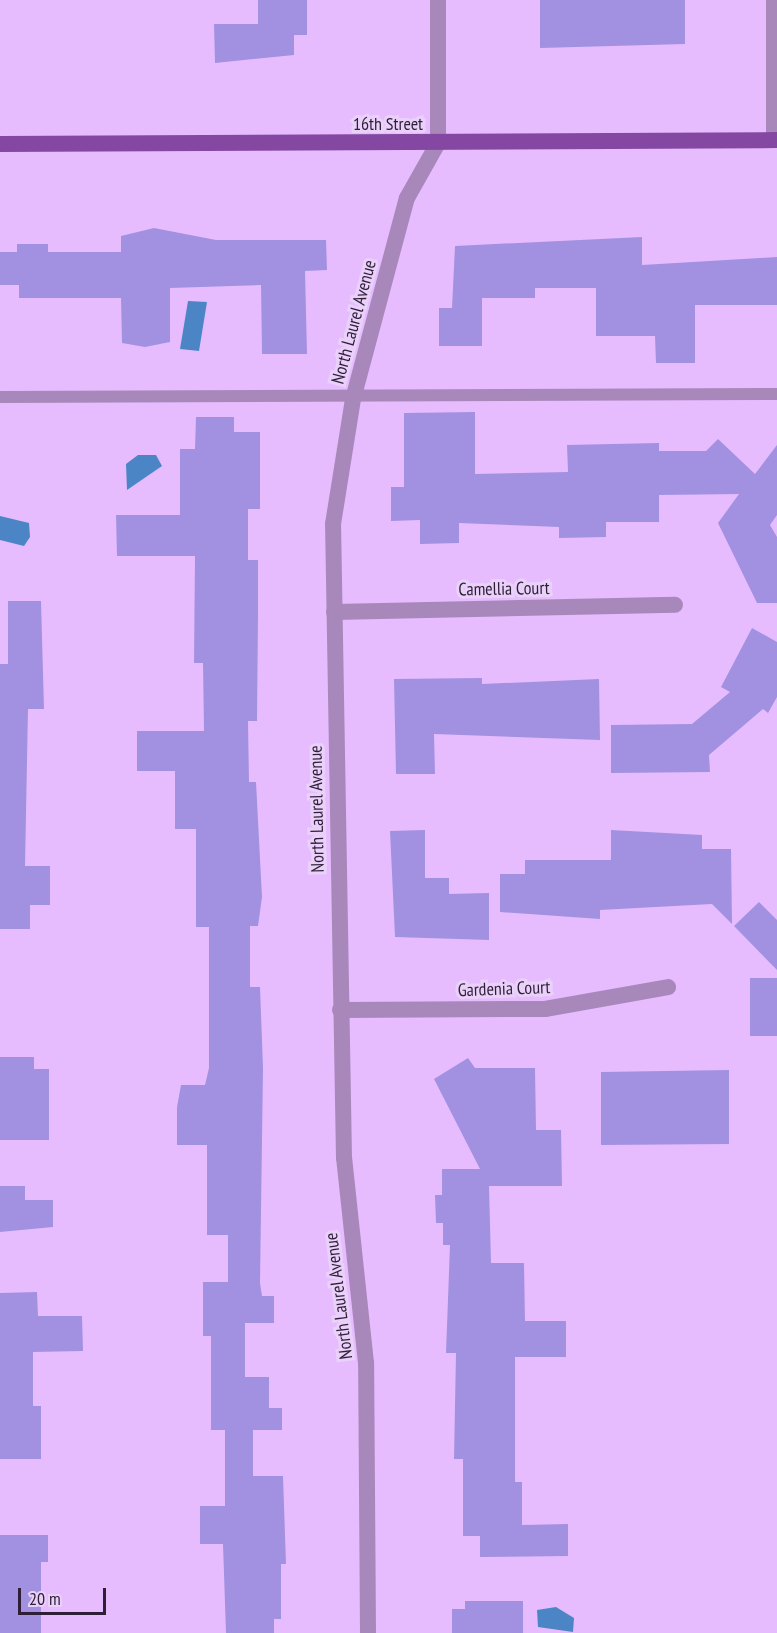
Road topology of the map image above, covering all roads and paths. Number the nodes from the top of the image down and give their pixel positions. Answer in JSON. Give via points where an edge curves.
{"nodes":[{"id":1,"x":438,"y":0,"type":"edge"},
{"id":2,"x":772,"y":0,"type":"edge"},
{"id":3,"x":775,"y":140,"type":"edge"},
{"id":4,"x":438,"y":143,"type":"junction"},
{"id":5,"x":0,"y":144,"type":"edge"},
{"id":6,"x":777,"y":394,"type":"edge"},
{"id":7,"x":0,"y":397,"type":"edge"},
{"id":8,"x":353,"y":399,"type":"junction"},
{"id":9,"x":675,"y":605,"type":"dead end"},
{"id":10,"x":334,"y":612,"type":"junction"},
{"id":11,"x":668,"y":987,"type":"dead end"},
{"id":12,"x":340,"y":1010,"type":"junction"},
{"id":13,"x":368,"y":1633,"type":"edge"}],
"edges":[{"from":1,"to":4,"type":"street","name":"North Laurel Avenue"},
{"from":2,"to":3,"type":"lane"},
{"from":3,"to":4,"type":"main road","name":"16th Street"},
{"from":4,"to":5,"type":"main road","name":"16th Street"},
{"from":4,"to":8,"type":"street","name":"North Laurel Avenue","via":[[407,198]]},
{"from":6,"to":8,"type":"lane"},
{"from":7,"to":8,"type":"lane"},
{"from":8,"to":10,"type":"street","name":"North Laurel Avenue","via":[[337,486]]},
{"from":9,"to":10,"type":"street","name":"Camellia Court"},
{"from":10,"to":12,"type":"street","name":"North Laurel Avenue"},
{"from":11,"to":12,"type":"street","name":"Gardenia Court","via":[[545,1009]]},
{"from":12,"to":13,"type":"street","name":"North Laurel Avenue","via":[[344,1158],[366,1362]]}]}
